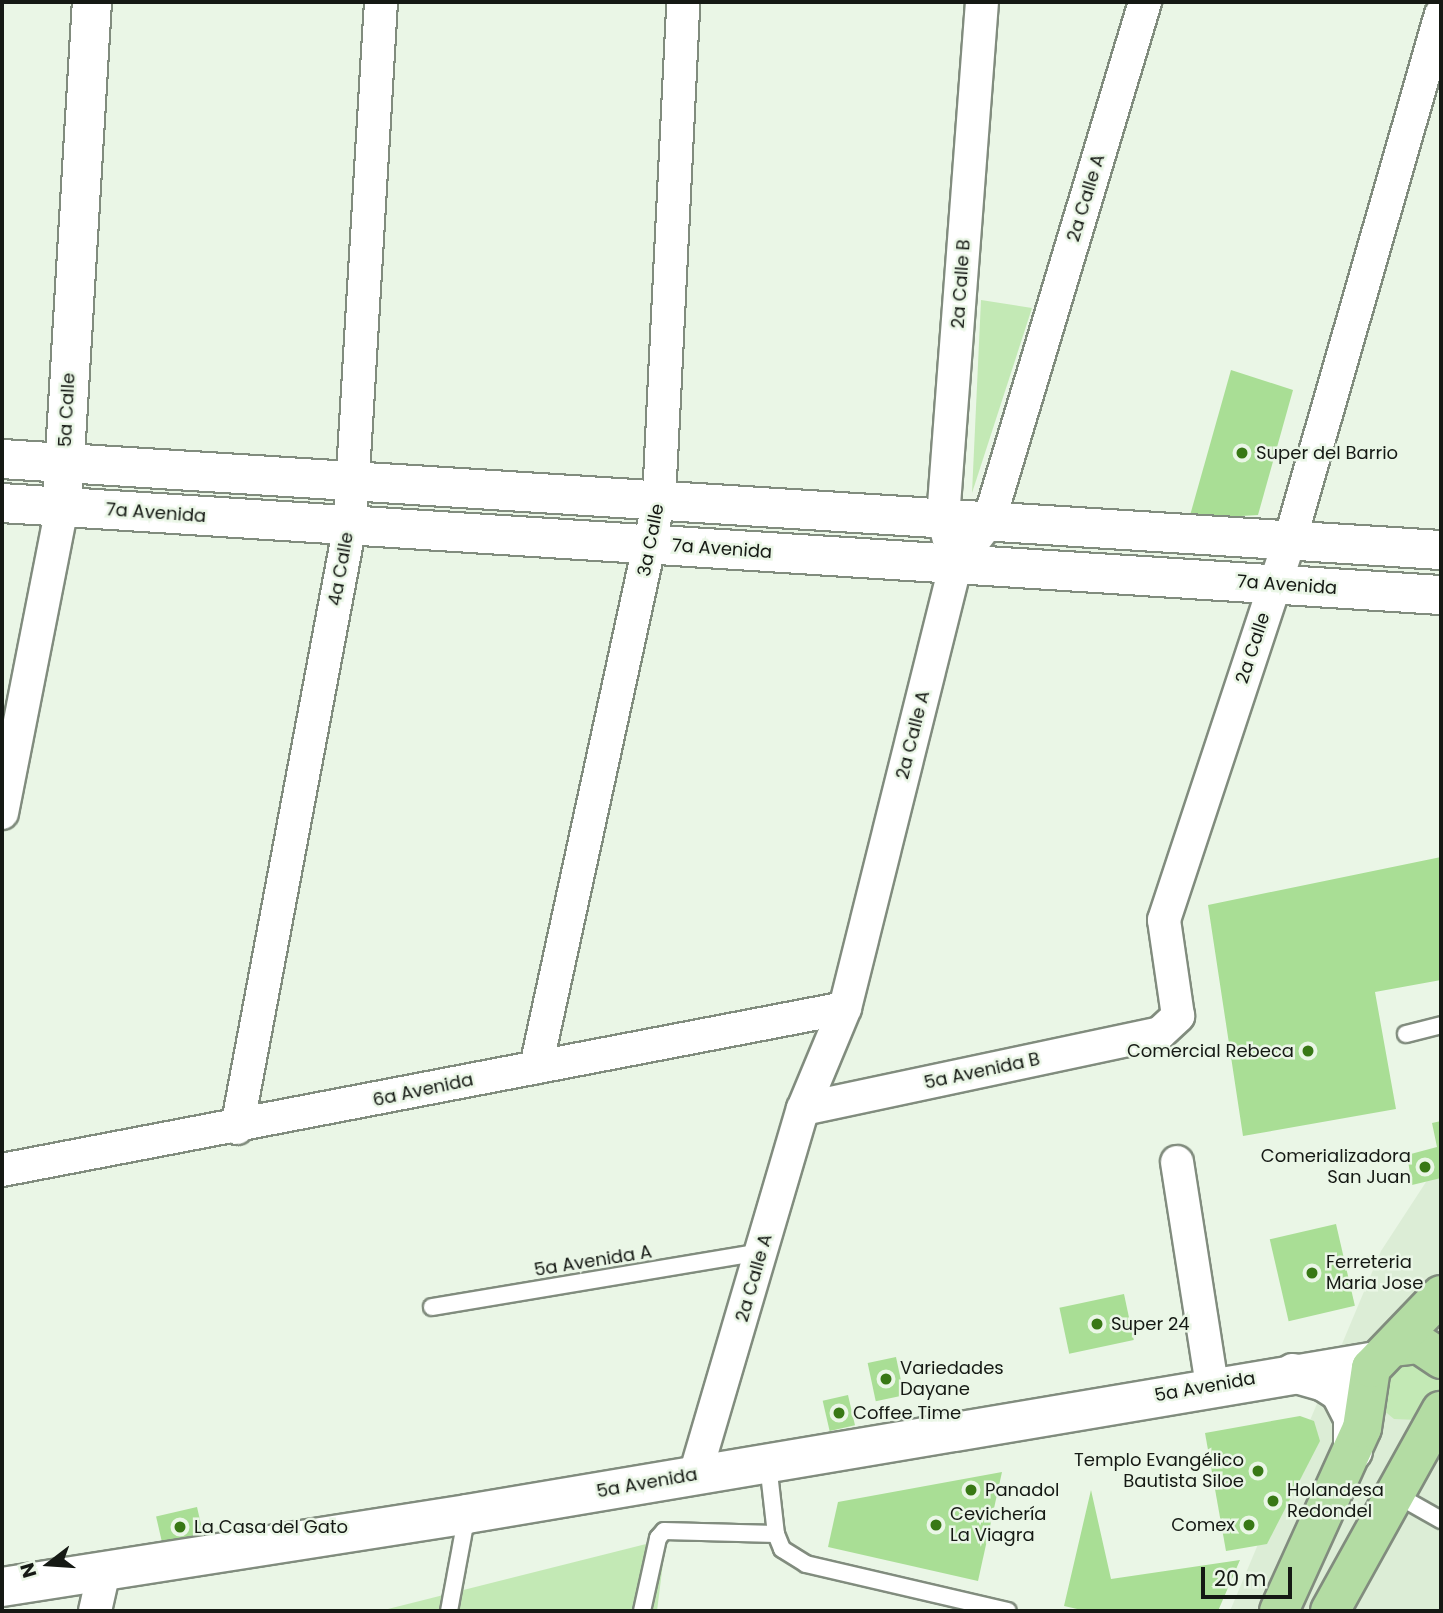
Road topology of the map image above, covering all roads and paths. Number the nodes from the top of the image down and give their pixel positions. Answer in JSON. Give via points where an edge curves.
{"nodes":[{"id":1,"x":92,"y":2,"type":"edge"},
{"id":2,"x":381,"y":2,"type":"edge"},
{"id":3,"x":683,"y":2,"type":"edge"},
{"id":4,"x":982,"y":2,"type":"edge"},
{"id":5,"x":1145,"y":2,"type":"edge"},
{"id":6,"x":1441,"y":14,"type":"edge"},
{"id":7,"x":2,"y":459,"type":"edge"},
{"id":8,"x":64,"y":462,"type":"junction"},
{"id":9,"x":354,"y":481,"type":"junction"},
{"id":10,"x":659,"y":500,"type":"junction"},
{"id":11,"x":2,"y":503,"type":"edge"},
{"id":12,"x":62,"y":507,"type":"junction"},
{"id":13,"x":943,"y":518,"type":"junction"},
{"id":14,"x":989,"y":521,"type":"junction"},
{"id":15,"x":350,"y":525,"type":"junction"},
{"id":16,"x":1290,"y":540,"type":"junction"},
{"id":17,"x":651,"y":544,"type":"junction"},
{"id":18,"x":1441,"y":550,"type":"edge"},
{"id":19,"x":956,"y":564,"type":"junction"},
{"id":20,"x":1275,"y":584,"type":"junction"},
{"id":21,"x":1441,"y":595,"type":"edge"},
{"id":22,"x":2,"y":813,"type":"edge"},
{"id":23,"x":845,"y":1008,"type":"junction"},
{"id":24,"x":1441,"y":1025,"type":"edge"},
{"id":25,"x":1160,"y":1033,"type":"joint"},
{"id":26,"x":1406,"y":1034,"type":"dead end"},
{"id":27,"x":536,"y":1067,"type":"junction"},
{"id":28,"x":803,"y":1109,"type":"junction"},
{"id":29,"x":237,"y":1128,"type":"junction"},
{"id":30,"x":1177,"y":1162,"type":"dead end"},
{"id":31,"x":2,"y":1170,"type":"edge"},
{"id":32,"x":761,"y":1252,"type":"junction"},
{"id":33,"x":1441,"y":1295,"type":"edge"},
{"id":34,"x":432,"y":1307,"type":"dead end"},
{"id":35,"x":1385,"y":1354,"type":"junction"},
{"id":36,"x":1441,"y":1359,"type":"edge"},
{"id":37,"x":1291,"y":1373,"type":"junction"},
{"id":38,"x":1212,"y":1386,"type":"junction"},
{"id":39,"x":1441,"y":1411,"type":"edge"},
{"id":40,"x":1353,"y":1453,"type":"junction"},
{"id":41,"x":768,"y":1461,"type":"junction"},
{"id":42,"x":695,"y":1475,"type":"junction"},
{"id":43,"x":1393,"y":1493,"type":"junction"},
{"id":44,"x":467,"y":1514,"type":"junction"},
{"id":45,"x":1441,"y":1520,"type":"edge"},
{"id":46,"x":776,"y":1534,"type":"junction"},
{"id":47,"x":104,"y":1571,"type":"junction"},
{"id":48,"x":2,"y":1587,"type":"edge"},
{"id":49,"x":95,"y":1611,"type":"edge"},
{"id":50,"x":449,"y":1611,"type":"edge"},
{"id":51,"x":642,"y":1611,"type":"edge"},
{"id":52,"x":1009,"y":1611,"type":"edge"},
{"id":53,"x":1279,"y":1611,"type":"edge"},
{"id":54,"x":1330,"y":1611,"type":"edge"}],
"edges":[{"from":1,"to":8,"type":"street","name":"5a Calle"},
{"from":2,"to":9,"type":"street","name":"4a Calle"},
{"from":3,"to":10,"type":"street","name":"3a Calle"},
{"from":4,"to":13,"type":"street","name":"2a Calle B"},
{"from":5,"to":14,"type":"street","name":"2a Calle A"},
{"from":6,"to":16,"type":"street","name":"2a Calle"},
{"from":7,"to":8,"type":"street"},
{"from":8,"to":9,"type":"street"},
{"from":8,"to":12,"type":"street","name":"5a Calle"},
{"from":9,"to":10,"type":"street"},
{"from":9,"to":15,"type":"street","name":"4a Calle"},
{"from":10,"to":13,"type":"street"},
{"from":10,"to":17,"type":"street","name":"3a Calle"},
{"from":11,"to":12,"type":"street","name":"7a Avenida"},
{"from":12,"to":15,"type":"street","name":"7a Avenida"},
{"from":12,"to":22,"type":"street","name":"5a Calle"},
{"from":13,"to":14,"type":"street"},
{"from":13,"to":19,"type":"street","name":"2a Calle B"},
{"from":14,"to":16,"type":"street"},
{"from":14,"to":19,"type":"street","name":"2a Calle A"},
{"from":15,"to":17,"type":"street","name":"7a Avenida"},
{"from":15,"to":29,"type":"street","name":"4a Calle"},
{"from":16,"to":18,"type":"street"},
{"from":16,"to":20,"type":"street","name":"2a Calle"},
{"from":17,"to":19,"type":"street","name":"7a Avenida"},
{"from":17,"to":27,"type":"street","name":"3a Calle"},
{"from":19,"to":20,"type":"street","name":"7a Avenida"},
{"from":19,"to":23,"type":"street","name":"2a Calle A"},
{"from":20,"to":21,"type":"street","name":"7a Avenida"},
{"from":20,"to":25,"type":"street","name":"2a Calle","via":[[1164,920],[1178,1016]]},
{"from":23,"to":27,"type":"street","name":"6a Avenida"},
{"from":23,"to":28,"type":"street","name":"2a Calle A"},
{"from":24,"to":26,"type":"lane"},
{"from":25,"to":28,"type":"street","name":"5a Avenida B"},
{"from":27,"to":29,"type":"street","name":"6a Avenida"},
{"from":28,"to":32,"type":"street","name":"2a Calle A"},
{"from":29,"to":31,"type":"street","name":"6a Avenida"},
{"from":30,"to":38,"type":"street"},
{"from":32,"to":34,"type":"lane","name":"5a Avenida A"},
{"from":32,"to":42,"type":"street","name":"2a Calle A"},
{"from":33,"to":35,"type":"main road"},
{"from":35,"to":36,"type":"main road","via":[[1419,1344]]},
{"from":35,"to":37,"type":"street","name":"5a Avenida"},
{"from":35,"to":40,"type":"main road","via":[[1367,1375],[1366,1412]]},
{"from":37,"to":38,"type":"street","name":"5a Avenida"},
{"from":37,"to":40,"type":"street","name":"5a Avenida","via":[[1324,1382],[1340,1392],[1353,1417]]},
{"from":38,"to":41,"type":"street","name":"5a Avenida"},
{"from":39,"to":43,"type":"main road"},
{"from":40,"to":53,"type":"main road"},
{"from":41,"to":42,"type":"street","name":"5a Avenida"},
{"from":41,"to":46,"type":"lane"},
{"from":42,"to":44,"type":"street","name":"5a Avenida"},
{"from":43,"to":45,"type":"lane"},
{"from":43,"to":54,"type":"main road"},
{"from":44,"to":47,"type":"street","name":"5a Avenida"},
{"from":44,"to":50,"type":"lane"},
{"from":46,"to":51,"type":"lane","via":[[664,1531],[658,1538]]},
{"from":46,"to":52,"type":"lane","via":[[782,1549],[806,1564]]},
{"from":47,"to":48,"type":"street","name":"5a Avenida"},
{"from":47,"to":49,"type":"street"}]}
